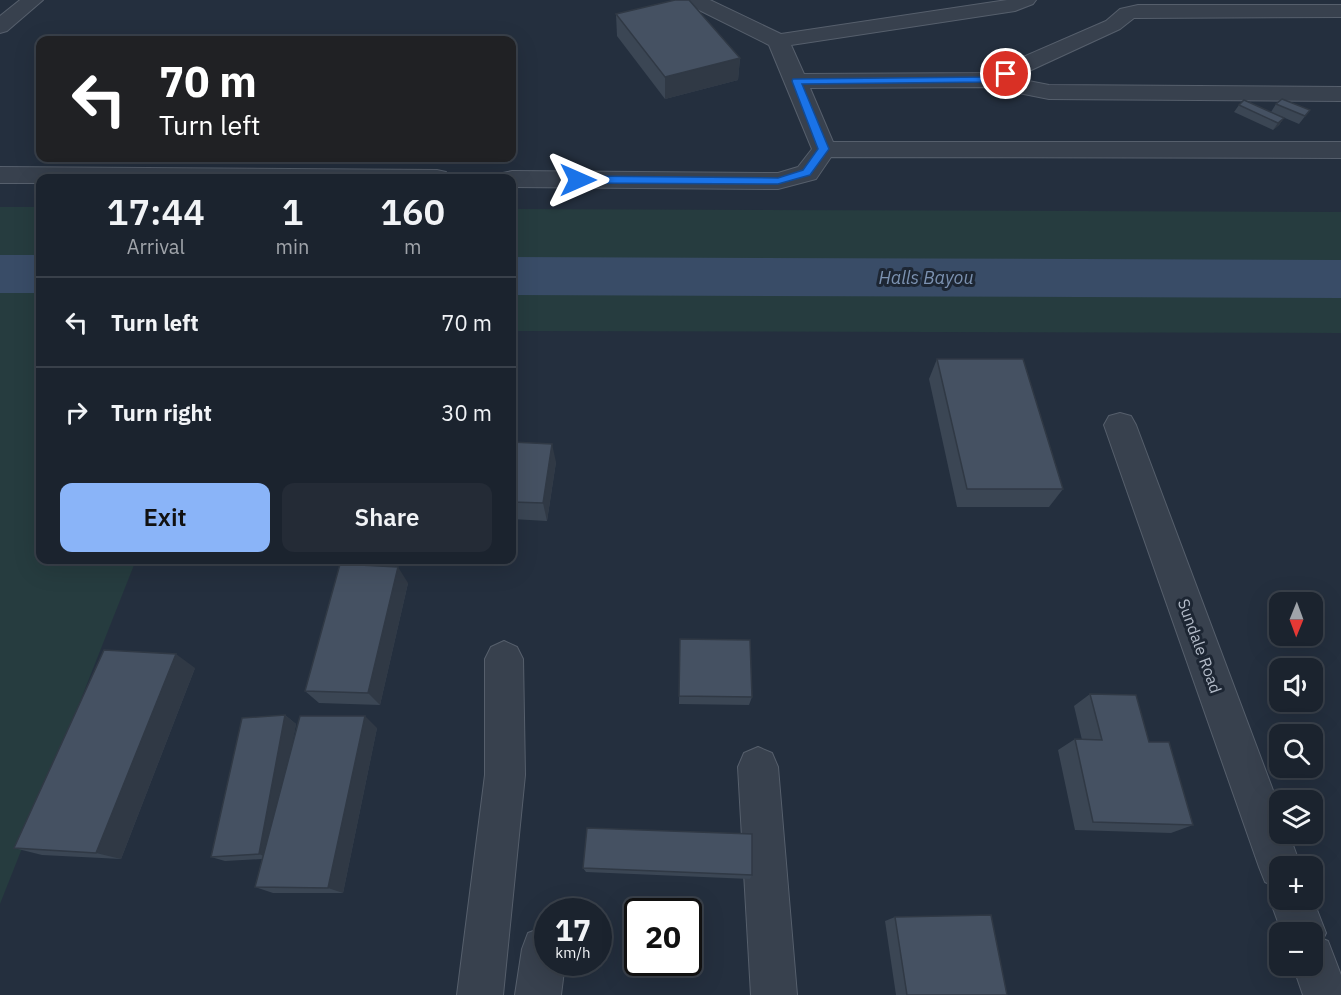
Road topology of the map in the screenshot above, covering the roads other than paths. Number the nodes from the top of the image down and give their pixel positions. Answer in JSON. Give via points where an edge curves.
{"nodes":[{"id":1,"x":33,"y":0,"type":"edge"},
{"id":2,"x":694,"y":0,"type":"edge"},
{"id":3,"x":958,"y":0,"type":"edge"},
{"id":4,"x":1026,"y":0,"type":"edge"},
{"id":5,"x":983,"y":10,"type":"junction"},
{"id":6,"x":1341,"y":11,"type":"edge"},
{"id":7,"x":0,"y":27,"type":"edge"},
{"id":8,"x":778,"y":42,"type":"junction"},
{"id":9,"x":988,"y":80,"type":"junction"},
{"id":10,"x":796,"y":81,"type":"junction"},
{"id":11,"x":1341,"y":94,"type":"edge"},
{"id":12,"x":824,"y":149,"type":"junction"},
{"id":13,"x":1341,"y":150,"type":"edge"},
{"id":14,"x":0,"y":176,"type":"edge"},
{"id":15,"x":36,"y":176,"type":"edge"},
{"id":16,"x":516,"y":179,"type":"edge"},
{"id":17,"x":1120,"y":425,"type":"dead end"},
{"id":18,"x":504,"y":659,"type":"dead end"},
{"id":19,"x":758,"y":767,"type":"dead end"},
{"id":20,"x":1276,"y":856,"type":"edge"},
{"id":21,"x":540,"y":976,"type":"edge"},
{"id":22,"x":1319,"y":976,"type":"edge"},
{"id":23,"x":480,"y":995,"type":"edge"},
{"id":24,"x":538,"y":995,"type":"edge"},
{"id":25,"x":774,"y":995,"type":"edge"},
{"id":26,"x":1326,"y":995,"type":"edge"}],
"edges":[{"from":1,"to":7,"type":"street"},
{"from":2,"to":8,"type":"street"},
{"from":3,"to":5,"type":"street"},
{"from":4,"to":5,"type":"street"},
{"from":5,"to":8,"type":"street"},
{"from":6,"to":9,"type":"street","via":[[1127,13],[1113,25]]},
{"from":8,"to":10,"type":"street"},
{"from":9,"to":10,"type":"street"},
{"from":9,"to":11,"type":"street","via":[[1049,92]]},
{"from":10,"to":12,"type":"street"},
{"from":12,"to":13,"type":"street"},
{"from":12,"to":16,"type":"street","via":[[807,173],[778,181]]},
{"from":14,"to":15,"type":"street"},
{"from":17,"to":20,"type":"street","name":"Sundale Road"},
{"from":18,"to":23,"type":"street","via":[[505,776]]},
{"from":19,"to":25,"type":"street"},
{"from":21,"to":24,"type":"street"},
{"from":22,"to":26,"type":"street"}]}
